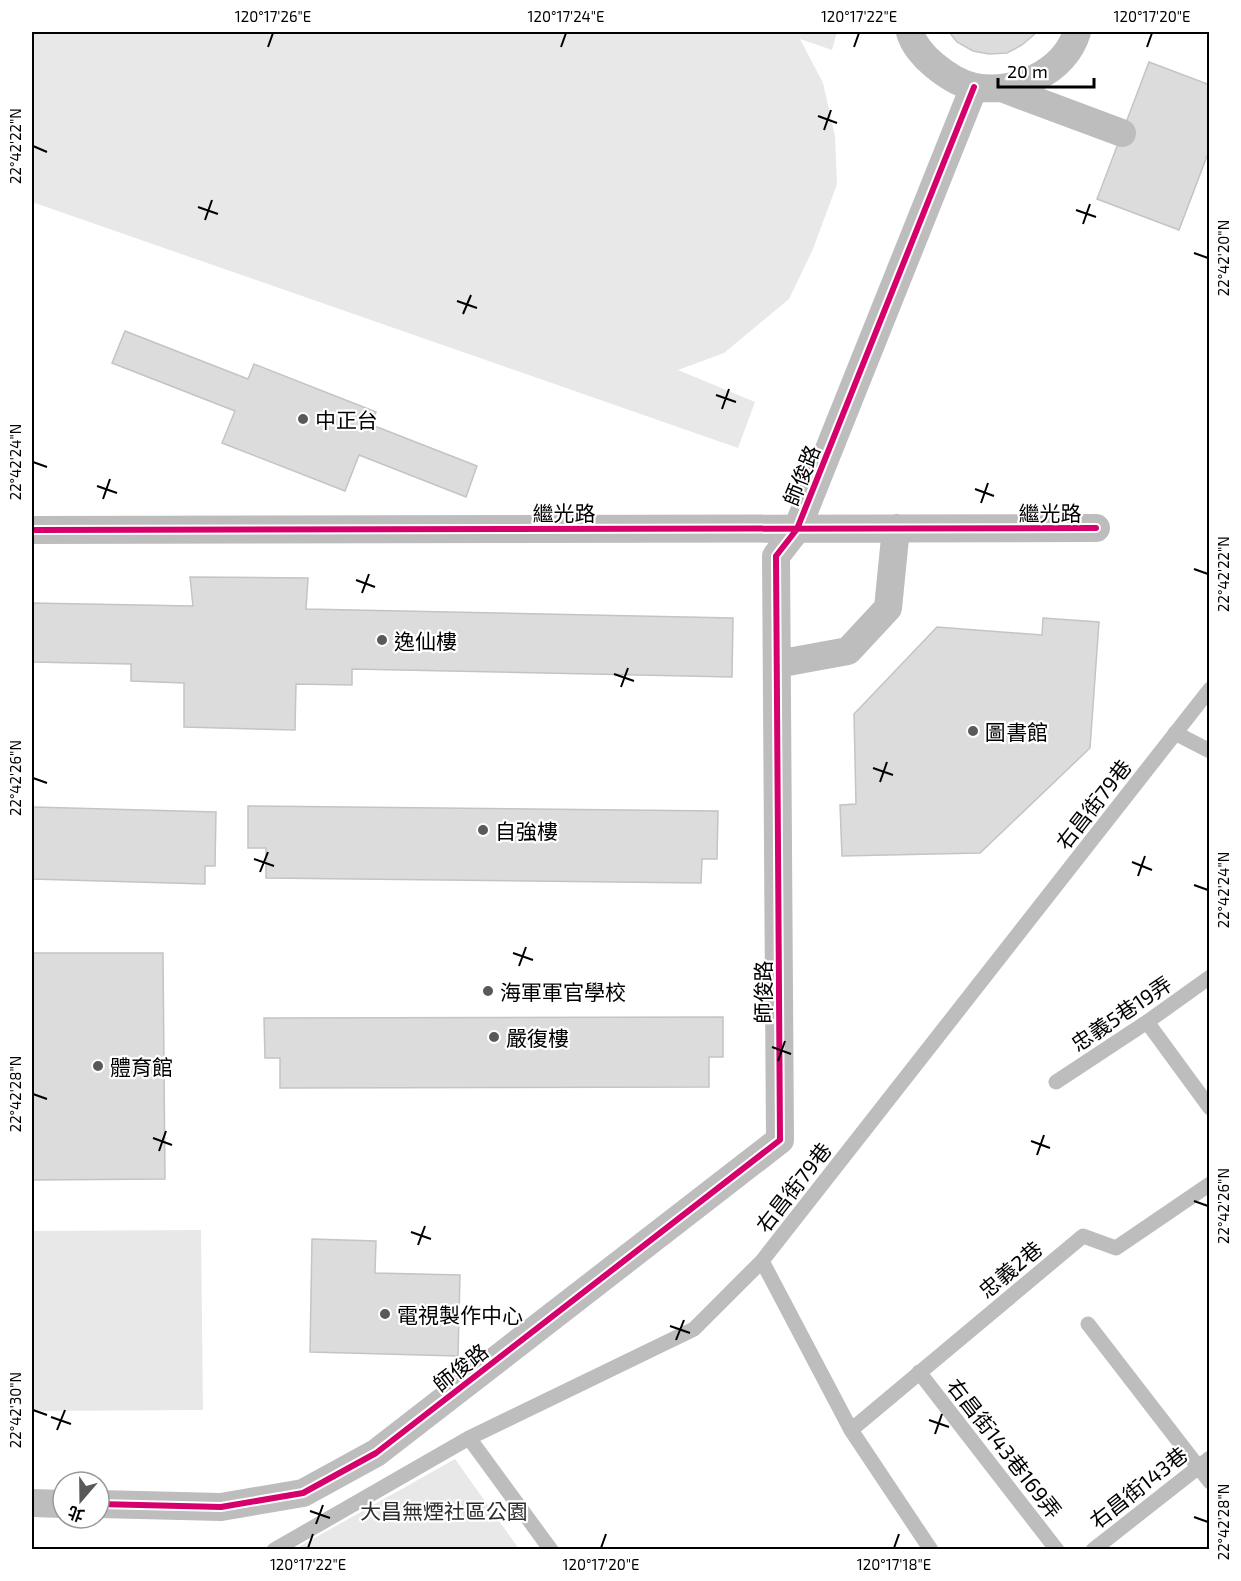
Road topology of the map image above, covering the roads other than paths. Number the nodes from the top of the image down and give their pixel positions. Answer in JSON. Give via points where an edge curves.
{"nodes":[{"id":1,"x":910,"y":32,"type":"edge"},
{"id":2,"x":1077,"y":32,"type":"edge"},
{"id":3,"x":974,"y":87,"type":"junction"},
{"id":4,"x":1004,"y":88,"type":"junction"},
{"id":5,"x":1122,"y":133,"type":"dead end"},
{"id":6,"x":896,"y":528,"type":"junction"},
{"id":7,"x":1096,"y":528,"type":"dead end"},
{"id":8,"x":797,"y":529,"type":"junction"},
{"id":9,"x":32,"y":530,"type":"edge"},
{"id":10,"x":777,"y":664,"type":"junction"},
{"id":11,"x":1209,"y":689,"type":"edge"},
{"id":12,"x":1175,"y":733,"type":"junction"},
{"id":13,"x":1209,"y":751,"type":"edge"},
{"id":14,"x":1209,"y":977,"type":"edge"},
{"id":15,"x":1148,"y":1022,"type":"junction"},
{"id":16,"x":1056,"y":1082,"type":"dead end"},
{"id":17,"x":1209,"y":1108,"type":"edge"},
{"id":18,"x":1209,"y":1184,"type":"edge"},
{"id":19,"x":762,"y":1260,"type":"junction"},
{"id":20,"x":1088,"y":1324,"type":"dead end"},
{"id":21,"x":919,"y":1372,"type":"junction"},
{"id":22,"x":851,"y":1430,"type":"junction"},
{"id":23,"x":469,"y":1438,"type":"junction"},
{"id":24,"x":1204,"y":1463,"type":"edge"},
{"id":25,"x":1209,"y":1482,"type":"edge"},
{"id":26,"x":32,"y":1503,"type":"edge"},
{"id":27,"x":51,"y":1503,"type":"edge"},
{"id":28,"x":111,"y":1504,"type":"edge"},
{"id":29,"x":547,"y":1548,"type":"edge"},
{"id":30,"x":273,"y":1550,"type":"edge"},
{"id":31,"x":930,"y":1550,"type":"edge"},
{"id":32,"x":1057,"y":1550,"type":"edge"},
{"id":33,"x":1093,"y":1550,"type":"edge"}],
"edges":[{"from":1,"to":3,"type":"street","via":[[926,59],[948,77]]},
{"from":2,"to":4,"type":"street","via":[[1056,64],[1032,81]]},
{"from":3,"to":4,"type":"street"},
{"from":3,"to":8,"type":"street","name":"師俊路"},
{"from":4,"to":5,"type":"street"},
{"from":6,"to":7,"type":"street","name":"繼光路"},
{"from":6,"to":8,"type":"street","name":"繼光路"},
{"from":6,"to":10,"type":"street","via":[[888,608],[848,651]]},
{"from":8,"to":9,"type":"street","name":"繼光路"},
{"from":8,"to":10,"type":"street","name":"師俊路","via":[[776,556]]},
{"from":10,"to":28,"type":"street","name":"師俊路","via":[[780,1140],[376,1453],[303,1493],[221,1507]]},
{"from":11,"to":12,"type":"lane","name":"右昌街79巷"},
{"from":12,"to":13,"type":"lane"},
{"from":12,"to":19,"type":"lane","name":"右昌街79巷"},
{"from":14,"to":15,"type":"lane","name":"忠義5巷19弄"},
{"from":15,"to":16,"type":"lane","name":"忠義5巷19弄"},
{"from":15,"to":17,"type":"lane"},
{"from":18,"to":21,"type":"lane","name":"忠義2巷","via":[[1116,1248],[1083,1236]]},
{"from":19,"to":22,"type":"lane"},
{"from":19,"to":23,"type":"lane","name":"右昌街79巷","via":[[694,1329]]},
{"from":20,"to":24,"type":"lane"},
{"from":21,"to":22,"type":"lane","name":"忠義2巷"},
{"from":21,"to":32,"type":"lane","name":"右昌街143巷169弄"},
{"from":22,"to":31,"type":"lane"},
{"from":23,"to":29,"type":"lane"},
{"from":23,"to":30,"type":"lane","name":"右昌街79巷"},
{"from":24,"to":25,"type":"lane"},
{"from":24,"to":33,"type":"lane","name":"右昌街143巷"},
{"from":26,"to":27,"type":"street"}]}
